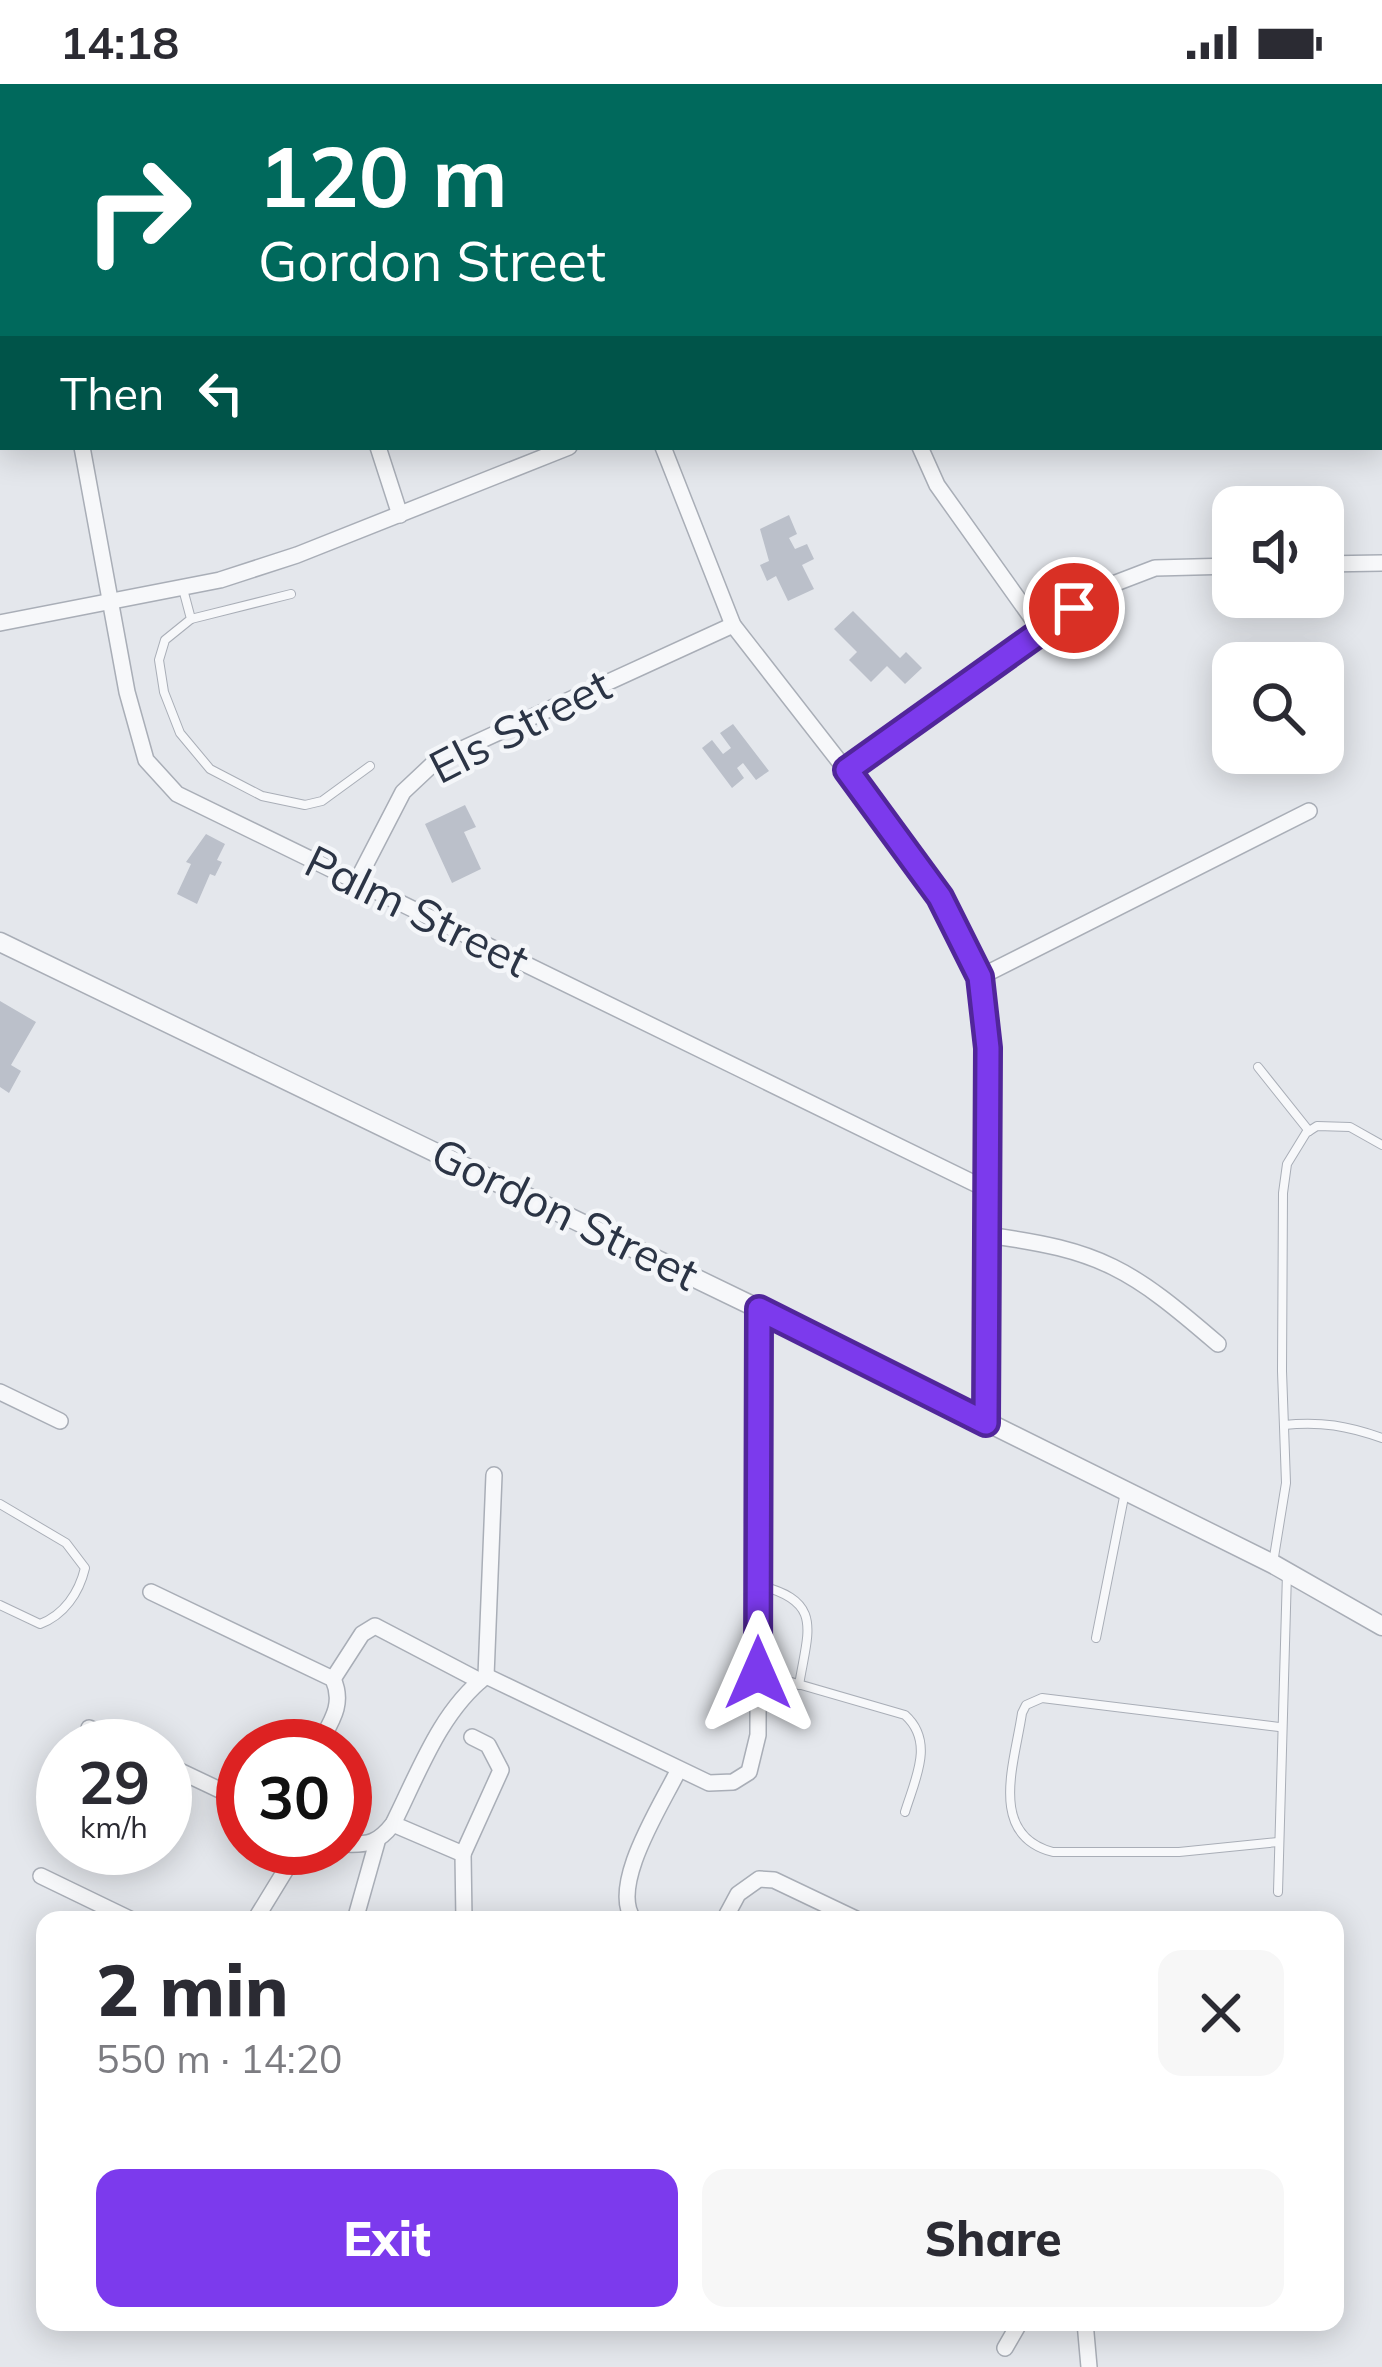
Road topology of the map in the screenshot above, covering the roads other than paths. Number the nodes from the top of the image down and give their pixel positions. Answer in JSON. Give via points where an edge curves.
{"nodes":[{"id":1,"x":82,"y":450,"type":"edge"},
{"id":2,"x":379,"y":450,"type":"edge"},
{"id":3,"x":562,"y":450,"type":"edge"},
{"id":4,"x":664,"y":450,"type":"edge"},
{"id":5,"x":921,"y":450,"type":"edge"},
{"id":6,"x":400,"y":515,"type":"junction"},
{"id":7,"x":1382,"y":563,"type":"edge"},
{"id":8,"x":1344,"y":564,"type":"edge"},
{"id":9,"x":1212,"y":566,"type":"edge"},
{"id":10,"x":182,"y":588,"type":"junction"},
{"id":11,"x":291,"y":594,"type":"dead end"},
{"id":12,"x":108,"y":604,"type":"junction"},
{"id":13,"x":190,"y":619,"type":"junction"},
{"id":14,"x":0,"y":623,"type":"edge"},
{"id":15,"x":733,"y":625,"type":"junction"},
{"id":16,"x":1041,"y":631,"type":"junction"},
{"id":17,"x":370,"y":766,"type":"dead end"},
{"id":18,"x":847,"y":770,"type":"junction"},
{"id":19,"x":1309,"y":811,"type":"dead end"},
{"id":20,"x":356,"y":881,"type":"junction"},
{"id":21,"x":0,"y":942,"type":"edge"},
{"id":22,"x":980,"y":977,"type":"junction"},
{"id":23,"x":1258,"y":1067,"type":"dead end"},
{"id":24,"x":1310,"y":1131,"type":"junction"},
{"id":25,"x":1382,"y":1144,"type":"edge"},
{"id":26,"x":986,"y":1189,"type":"junction"},
{"id":27,"x":986,"y":1235,"type":"junction"},
{"id":28,"x":759,"y":1309,"type":"junction"},
{"id":29,"x":1218,"y":1344,"type":"dead end"},
{"id":30,"x":0,"y":1392,"type":"edge"},
{"id":31,"x":60,"y":1421,"type":"dead end"},
{"id":32,"x":986,"y":1423,"type":"junction"},
{"id":33,"x":1284,"y":1425,"type":"junction"},
{"id":34,"x":1382,"y":1438,"type":"edge"},
{"id":35,"x":494,"y":1474,"type":"dead end"},
{"id":36,"x":1125,"y":1491,"type":"junction"},
{"id":37,"x":0,"y":1504,"type":"edge"},
{"id":38,"x":1280,"y":1568,"type":"junction"},
{"id":39,"x":758,"y":1586,"type":"junction"},
{"id":40,"x":151,"y":1592,"type":"dead end"},
{"id":41,"x":0,"y":1605,"type":"edge"},
{"id":42,"x":1382,"y":1625,"type":"edge"},
{"id":43,"x":1096,"y":1638,"type":"dead end"},
{"id":44,"x":758,"y":1673,"type":"junction"},
{"id":45,"x":483,"y":1678,"type":"junction"},
{"id":46,"x":333,"y":1679,"type":"junction"},
{"id":47,"x":799,"y":1685,"type":"junction"},
{"id":48,"x":332,"y":1719,"type":"edge"},
{"id":49,"x":1280,"y":1727,"type":"junction"},
{"id":50,"x":472,"y":1737,"type":"dead end"},
{"id":51,"x":678,"y":1771,"type":"junction"},
{"id":52,"x":905,"y":1812,"type":"dead end"},
{"id":53,"x":393,"y":1824,"type":"junction"},
{"id":54,"x":372,"y":1842,"type":"edge"},
{"id":55,"x":377,"y":1842,"type":"junction"},
{"id":56,"x":1278,"y":1842,"type":"junction"},
{"id":57,"x":464,"y":1854,"type":"junction"},
{"id":58,"x":282,"y":1875,"type":"edge"},
{"id":59,"x":41,"y":1876,"type":"dead end"},
{"id":60,"x":1278,"y":1892,"type":"dead end"},
{"id":61,"x":113,"y":1911,"type":"edge"},
{"id":62,"x":261,"y":1911,"type":"edge"},
{"id":63,"x":358,"y":1911,"type":"edge"},
{"id":64,"x":464,"y":1911,"type":"edge"},
{"id":65,"x":630,"y":1911,"type":"edge"},
{"id":66,"x":729,"y":1911,"type":"edge"},
{"id":67,"x":839,"y":1911,"type":"edge"},
{"id":68,"x":1014,"y":2331,"type":"edge"},
{"id":69,"x":1086,"y":2331,"type":"edge"},
{"id":70,"x":1004,"y":2348,"type":"dead end"},
{"id":71,"x":1089,"y":2367,"type":"edge"}],
"edges":[{"from":1,"to":12,"type":"street","name":"Palm Street"},
{"from":2,"to":6,"type":"street"},
{"from":3,"to":6,"type":"street"},
{"from":4,"to":15,"type":"street"},
{"from":5,"to":16,"type":"street"},
{"from":6,"to":10,"type":"street"},
{"from":7,"to":8,"type":"street"},
{"from":9,"to":16,"type":"street","via":[[1139,572]]},
{"from":10,"to":12,"type":"street"},
{"from":10,"to":13,"type":"lane"},
{"from":11,"to":13,"type":"lane"},
{"from":12,"to":14,"type":"street"},
{"from":12,"to":20,"type":"street","name":"Palm Street","via":[[146,760],[160,778],[199,807]]},
{"from":13,"to":17,"type":"lane","via":[[165,640],[159,660],[180,733],[210,769],[262,796],[305,805]]},
{"from":15,"to":18,"type":"street"},
{"from":15,"to":20,"type":"street","name":"Els Street","via":[[436,761],[403,792]]},
{"from":16,"to":18,"type":"street"},
{"from":18,"to":22,"type":"street","via":[[940,897]]},
{"from":19,"to":22,"type":"street"},
{"from":20,"to":26,"type":"street","name":"Palm Street"},
{"from":21,"to":28,"type":"street","name":"Gordon Street"},
{"from":22,"to":26,"type":"street"},
{"from":23,"to":24,"type":"lane"},
{"from":24,"to":25,"type":"lane","via":[[1349,1126]]},
{"from":24,"to":33,"type":"lane","via":[[1287,1164],[1283,1193]]},
{"from":26,"to":27,"type":"street"},
{"from":27,"to":29,"type":"street","via":[[1091,1255],[1156,1290]]},
{"from":27,"to":32,"type":"street"},
{"from":28,"to":32,"type":"street","name":"Gordon Street"},
{"from":28,"to":39,"type":"street"},
{"from":30,"to":31,"type":"street"},
{"from":32,"to":36,"type":"street","name":"Gordon Street"},
{"from":33,"to":34,"type":"lane","via":[[1347,1425]]},
{"from":33,"to":38,"type":"lane"},
{"from":35,"to":45,"type":"street"},
{"from":36,"to":38,"type":"street","name":"Gordon Street"},
{"from":36,"to":43,"type":"lane"},
{"from":37,"to":41,"type":"lane","via":[[66,1543],[85,1568],[64,1610],[46,1623]]},
{"from":38,"to":42,"type":"street","name":"Gordon Street"},
{"from":38,"to":49,"type":"lane"},
{"from":39,"to":44,"type":"street"},
{"from":39,"to":47,"type":"lane","via":[[786,1592],[806,1614]]},
{"from":40,"to":46,"type":"street"},
{"from":44,"to":47,"type":"lane"},
{"from":44,"to":51,"type":"street","via":[[749,1772],[709,1784]]},
{"from":45,"to":46,"type":"street","via":[[375,1627]]},
{"from":45,"to":51,"type":"street"},
{"from":45,"to":53,"type":"street","via":[[447,1717]]},
{"from":46,"to":48,"type":"street","via":[[339,1696]]},
{"from":47,"to":52,"type":"lane","via":[[905,1715],[918,1728],[922,1746]]},
{"from":49,"to":56,"type":"lane"},
{"from":49,"to":56,"type":"lane","via":[[1042,1698],[1022,1714],[1009,1799],[1022,1836],[1053,1852]]},
{"from":50,"to":57,"type":"street","via":[[488,1745],[501,1769]]},
{"from":51,"to":65,"type":"street","via":[[636,1858],[626,1891]]},
{"from":53,"to":55,"type":"street"},
{"from":53,"to":57,"type":"street"},
{"from":54,"to":55,"type":"street"},
{"from":55,"to":63,"type":"street"},
{"from":56,"to":60,"type":"lane"},
{"from":57,"to":64,"type":"street"},
{"from":58,"to":62,"type":"street"},
{"from":59,"to":61,"type":"street"},
{"from":66,"to":67,"type":"street","via":[[759,1879]]},
{"from":68,"to":70,"type":"street"},
{"from":69,"to":71,"type":"street"}]}
